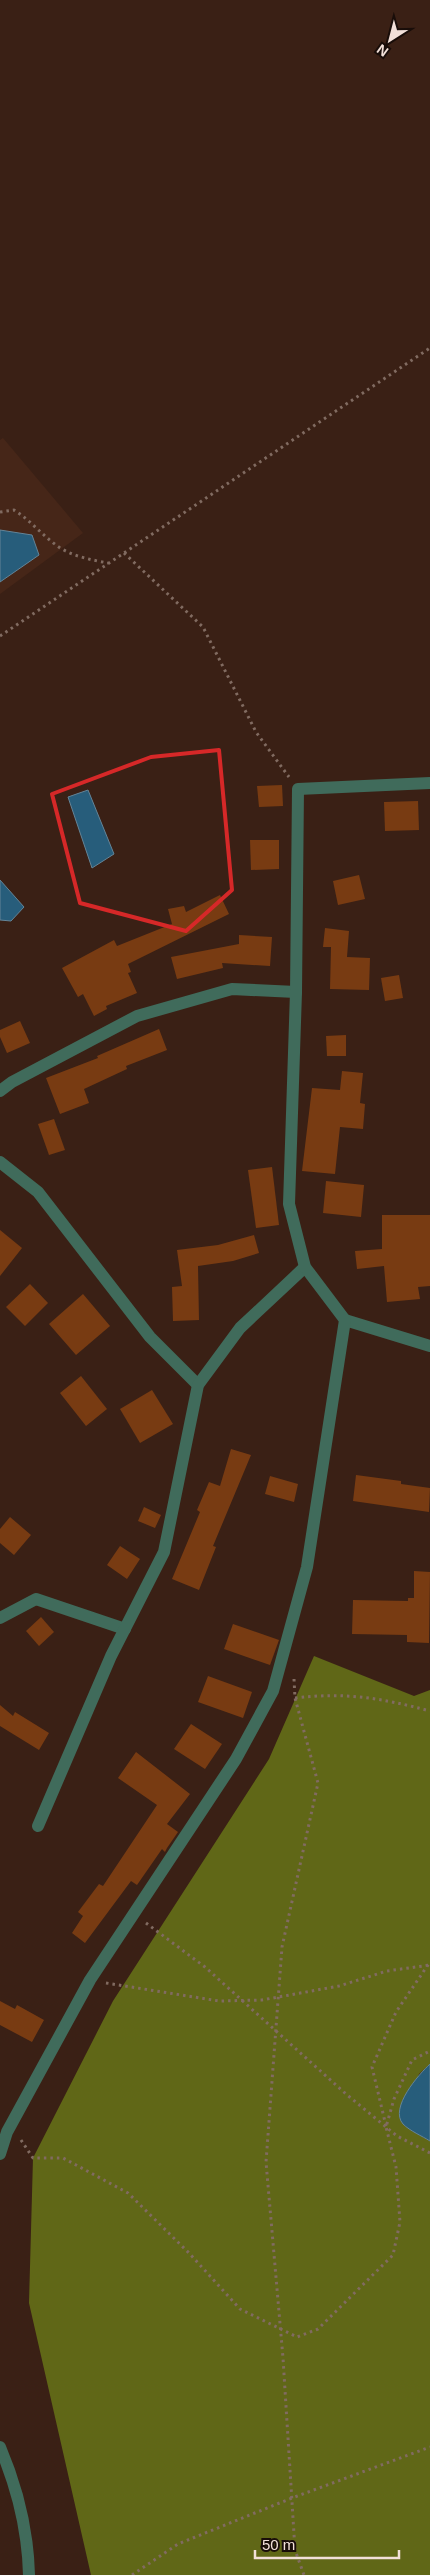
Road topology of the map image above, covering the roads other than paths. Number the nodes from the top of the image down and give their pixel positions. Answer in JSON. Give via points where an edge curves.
{"nodes":[{"id":1,"x":430,"y":783,"type":"edge"},
{"id":2,"x":296,"y":992,"type":"junction"},
{"id":3,"x":0,"y":1091,"type":"edge"},
{"id":4,"x":0,"y":1162,"type":"edge"},
{"id":5,"x":306,"y":1267,"type":"junction"},
{"id":6,"x":345,"y":1320,"type":"junction"},
{"id":7,"x":430,"y":1346,"type":"edge"},
{"id":8,"x":198,"y":1385,"type":"junction"},
{"id":9,"x":0,"y":1618,"type":"edge"},
{"id":10,"x":124,"y":1629,"type":"junction"},
{"id":11,"x":38,"y":1826,"type":"dead end"},
{"id":12,"x":0,"y":2154,"type":"edge"},
{"id":13,"x":0,"y":2448,"type":"edge"},
{"id":14,"x":29,"y":2575,"type":"edge"}],
"edges":[{"from":1,"to":2,"type":"street","via":[[298,789]]},
{"from":2,"to":3,"type":"street","via":[[232,989],[137,1016]]},
{"from":2,"to":5,"type":"street","via":[[289,1204]]},
{"from":4,"to":8,"type":"street","via":[[38,1192],[150,1337]]},
{"from":5,"to":6,"type":"street"},
{"from":5,"to":8,"type":"street","via":[[240,1328]]},
{"from":6,"to":7,"type":"street"},
{"from":6,"to":12,"type":"street","via":[[307,1567],[273,1691],[236,1759],[90,1980],[7,2132]]},
{"from":8,"to":10,"type":"street","via":[[164,1552]]},
{"from":9,"to":10,"type":"street","via":[[36,1599]]},
{"from":10,"to":11,"type":"street"},
{"from":13,"to":14,"type":"street","via":[[28,2544]]}]}
